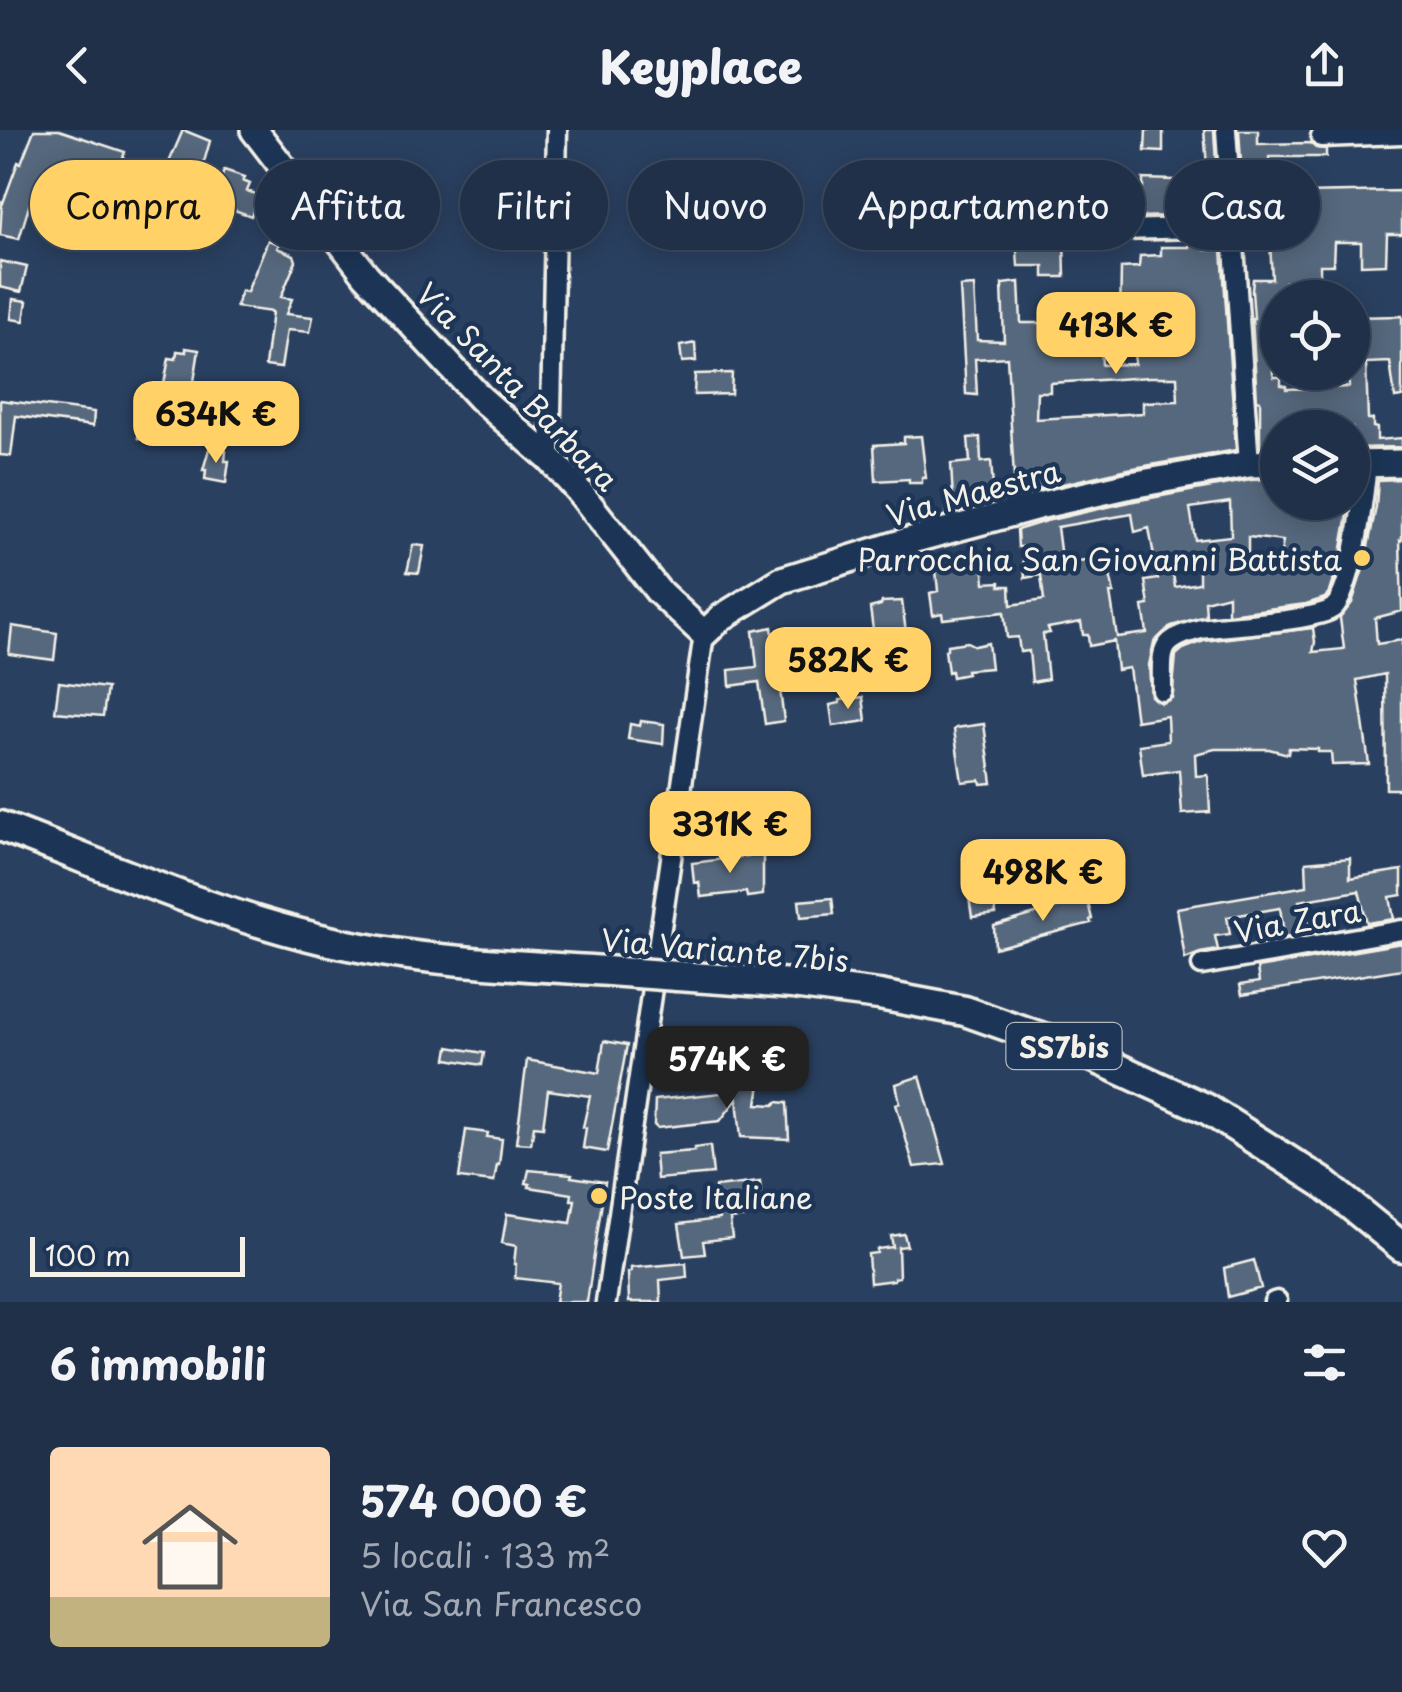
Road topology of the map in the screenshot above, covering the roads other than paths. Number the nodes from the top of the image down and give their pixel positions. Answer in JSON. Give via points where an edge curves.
{"nodes":[{"id":1,"x":254,"y":130,"type":"edge"},
{"id":2,"x":557,"y":130,"type":"edge"},
{"id":3,"x":1226,"y":130,"type":"edge"},
{"id":4,"x":1402,"y":134,"type":"edge"},
{"id":5,"x":1321,"y":136,"type":"dead end"},
{"id":6,"x":1228,"y":160,"type":"edge"},
{"id":7,"x":1234,"y":250,"type":"edge"},
{"id":8,"x":550,"y":459,"type":"junction"},
{"id":9,"x":1249,"y":464,"type":"junction"},
{"id":10,"x":1260,"y":464,"type":"edge"},
{"id":11,"x":1370,"y":464,"type":"edge"},
{"id":12,"x":1402,"y":464,"type":"edge"},
{"id":13,"x":1360,"y":520,"type":"edge"},
{"id":14,"x":704,"y":634,"type":"junction"},
{"id":15,"x":1162,"y":691,"type":"dead end"},
{"id":16,"x":0,"y":826,"type":"edge"},
{"id":17,"x":1402,"y":930,"type":"edge"},
{"id":18,"x":1202,"y":965,"type":"dead end"},
{"id":19,"x":1402,"y":1247,"type":"edge"},
{"id":20,"x":606,"y":1302,"type":"edge"}],
"edges":[{"from":1,"to":8,"type":"street","name":"Via Santa Barbara","via":[[379,289],[480,398]]},
{"from":2,"to":8,"type":"street"},
{"from":3,"to":6,"type":"street"},
{"from":4,"to":5,"type":"street"},
{"from":7,"to":9,"type":"street"},
{"from":8,"to":14,"type":"street","name":"Via Santa Barbara","via":[[658,590]]},
{"from":9,"to":10,"type":"street","name":"Via Maestra"},
{"from":9,"to":14,"type":"street","name":"Via Maestra","via":[[1042,506],[782,580]]},
{"from":11,"to":12,"type":"street"},
{"from":13,"to":15,"type":"street","via":[[1334,608],[1184,633],[1162,653]]},
{"from":14,"to":20,"type":"street"},
{"from":16,"to":19,"type":"main road","name":"Via Variante 7bis","number":"SS7bis","bridge":true,"via":[[234,915],[402,955],[810,986],[966,1011],[1090,1055],[1207,1109],[1322,1182]]},
{"from":17,"to":18,"type":"street","name":"Via Zara"}]}
